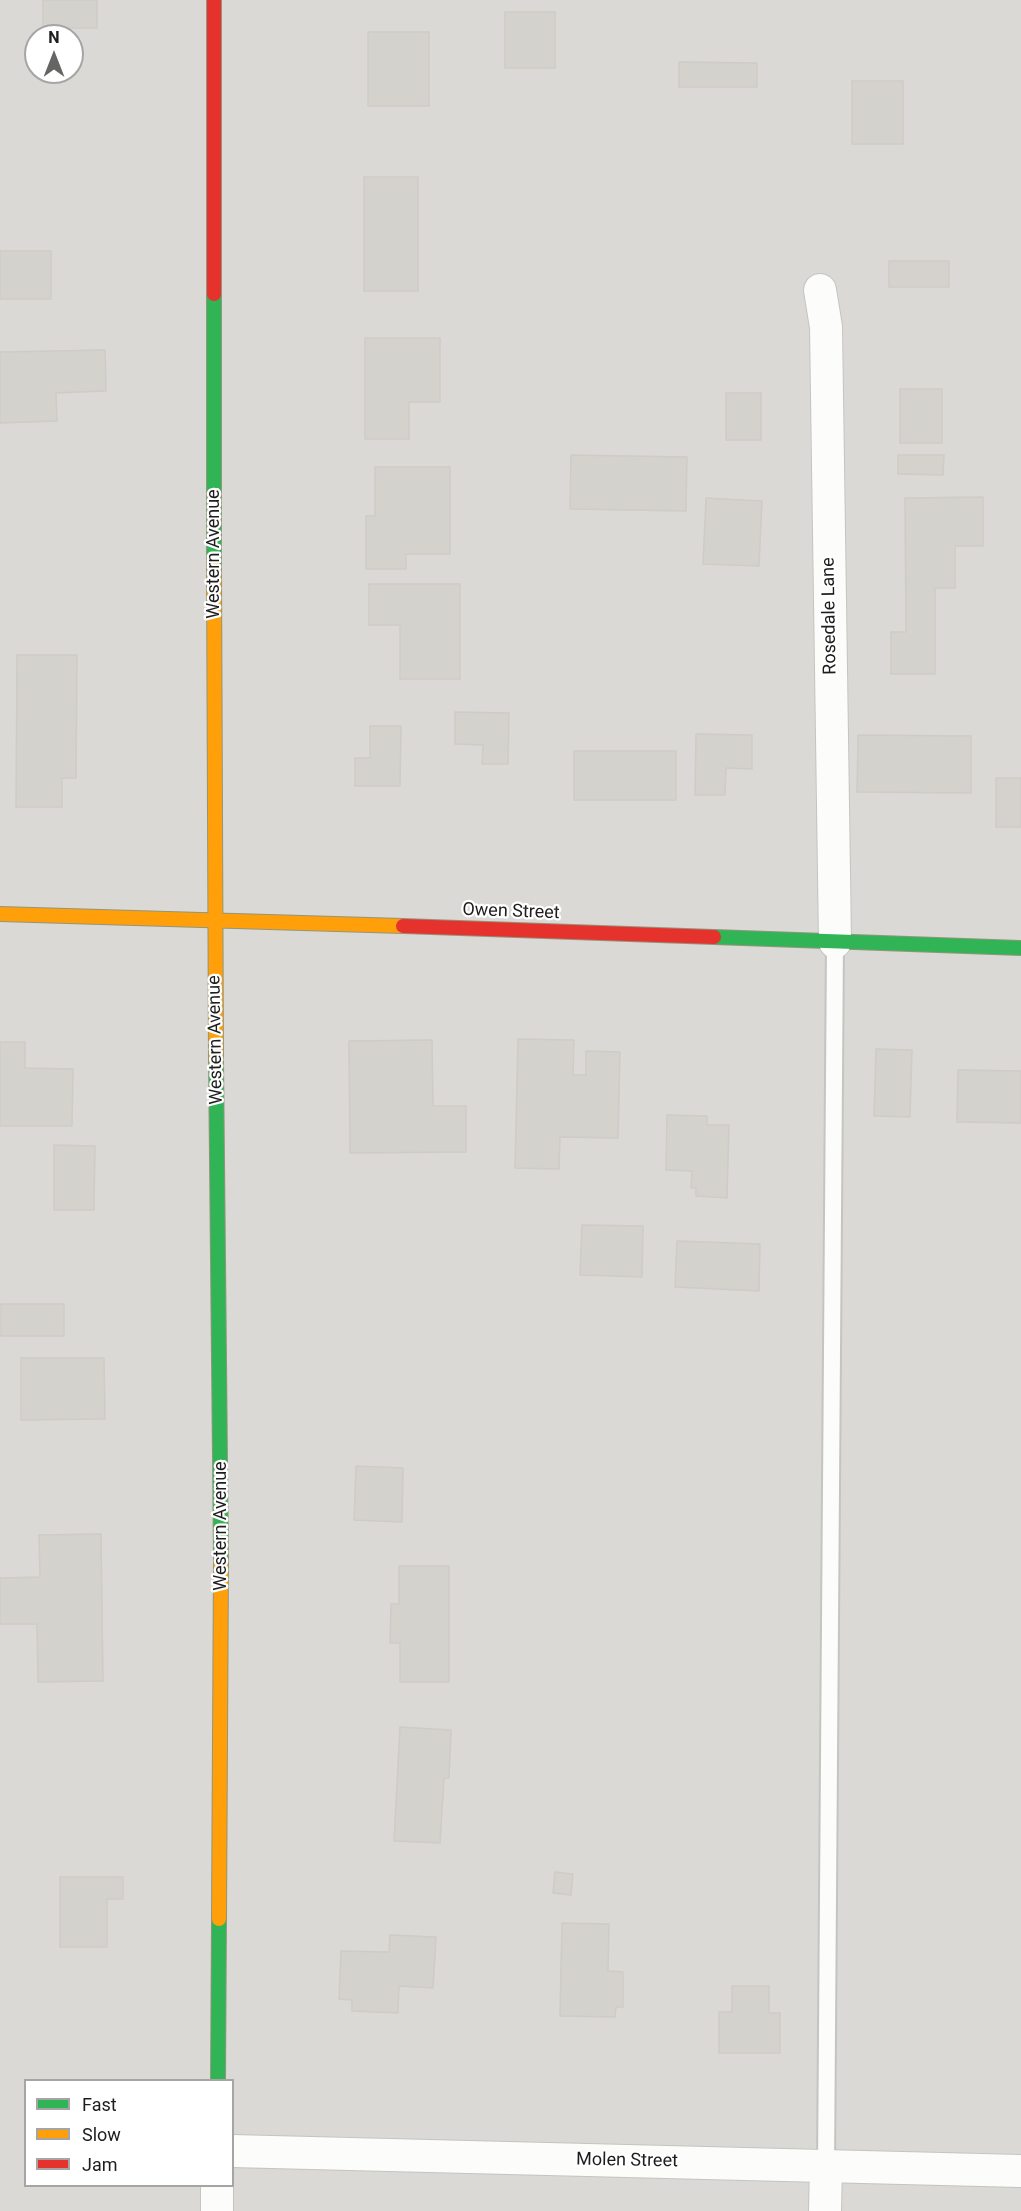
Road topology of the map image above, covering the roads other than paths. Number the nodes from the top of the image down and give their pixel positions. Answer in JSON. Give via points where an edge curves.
{"nodes":[{"id":1,"x":214,"y":0,"type":"edge"},
{"id":2,"x":820,"y":290,"type":"dead end"},
{"id":3,"x":0,"y":914,"type":"edge"},
{"id":4,"x":214,"y":919,"type":"junction"},
{"id":5,"x":835,"y":942,"type":"junction"},
{"id":6,"x":1021,"y":948,"type":"edge"},
{"id":7,"x":218,"y":2079,"type":"edge"},
{"id":8,"x":234,"y":2151,"type":"edge"},
{"id":9,"x":826,"y":2166,"type":"junction"},
{"id":10,"x":1021,"y":2171,"type":"edge"},
{"id":11,"x":217,"y":2187,"type":"edge"},
{"id":12,"x":217,"y":2211,"type":"edge"},
{"id":13,"x":825,"y":2211,"type":"edge"}],
"edges":[{"from":1,"to":4,"type":"street","name":"Western Avenue"},
{"from":2,"to":5,"type":"street","name":"Rosedale Lane","via":[[826,327]]},
{"from":3,"to":4,"type":"street","name":"Owen Street"},
{"from":4,"to":5,"type":"street","name":"Owen Street"},
{"from":4,"to":7,"type":"street","name":"Western Avenue","via":[[221,1508]]},
{"from":5,"to":6,"type":"street","name":"Owen Street"},
{"from":5,"to":9,"type":"lane"},
{"from":8,"to":9,"type":"street","name":"Molen Street"},
{"from":9,"to":10,"type":"street","name":"Molen Street"},
{"from":9,"to":13,"type":"street"},
{"from":11,"to":12,"type":"street"}]}
